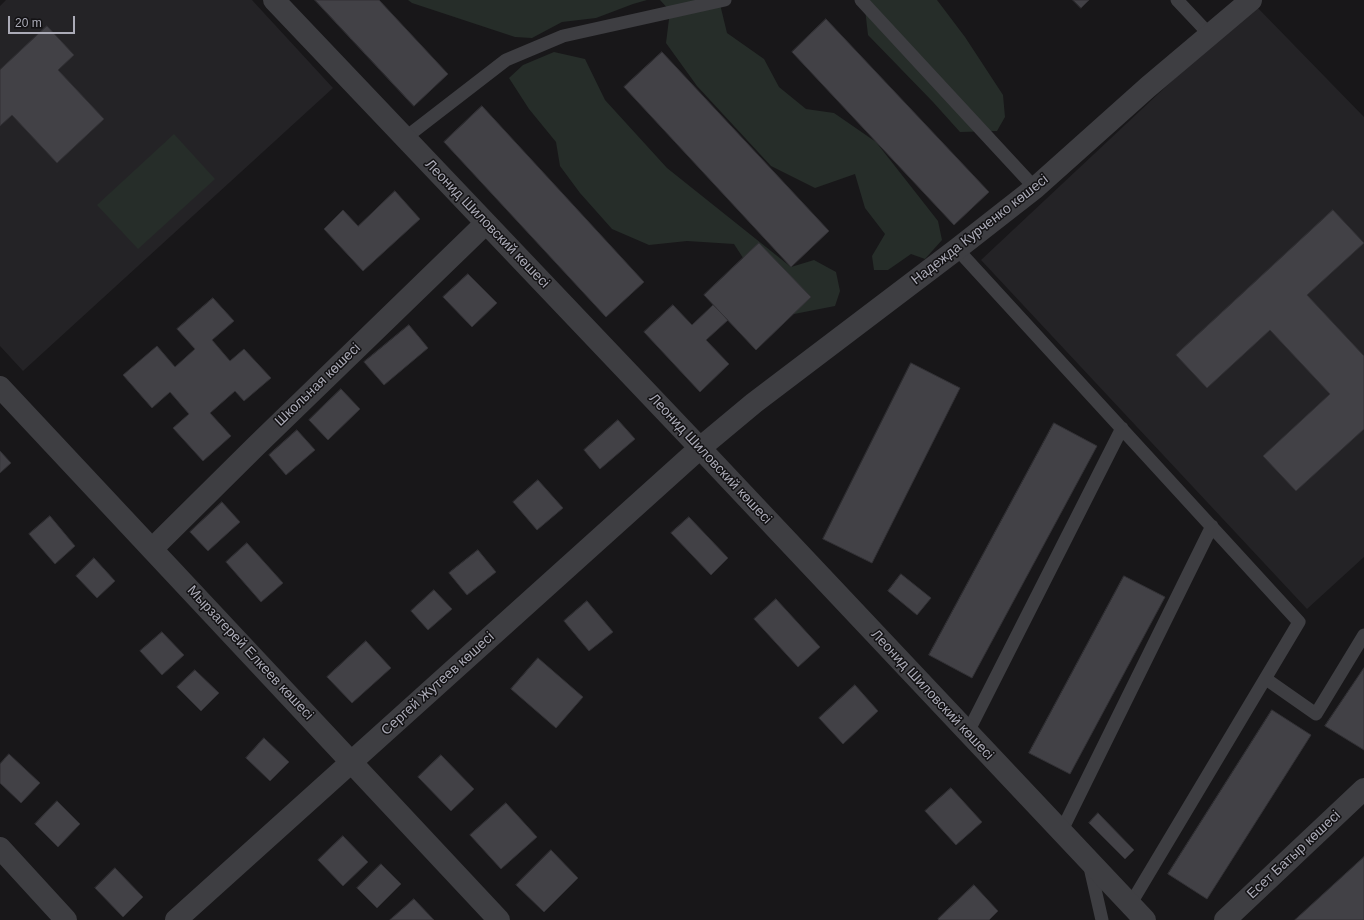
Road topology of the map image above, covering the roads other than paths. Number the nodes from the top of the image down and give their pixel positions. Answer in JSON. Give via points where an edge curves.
{"nodes":[{"id":1,"x":274,"y":0,"type":"edge"},
{"id":2,"x":725,"y":0,"type":"edge"},
{"id":3,"x":860,"y":0,"type":"edge"},
{"id":4,"x":1178,"y":0,"type":"edge"},
{"id":5,"x":1251,"y":0,"type":"edge"},
{"id":6,"x":1210,"y":35,"type":"junction"},
{"id":7,"x":405,"y":138,"type":"junction"},
{"id":8,"x":1035,"y":188,"type":"junction"},
{"id":9,"x":486,"y":223,"type":"junction"},
{"id":10,"x":957,"y":249,"type":"junction"},
{"id":11,"x":0,"y":387,"type":"edge"},
{"id":12,"x":1122,"y":428,"type":"junction"},
{"id":13,"x":700,"y":448,"type":"junction"},
{"id":14,"x":1212,"y":526,"type":"junction"},
{"id":15,"x":152,"y":549,"type":"junction"},
{"id":16,"x":1364,"y":635,"type":"edge"},
{"id":17,"x":1266,"y":679,"type":"junction"},
{"id":18,"x":968,"y":732,"type":"junction"},
{"id":19,"x":352,"y":762,"type":"junction"},
{"id":20,"x":1364,"y":789,"type":"edge"},
{"id":21,"x":1061,"y":832,"type":"junction"},
{"id":22,"x":0,"y":848,"type":"edge"},
{"id":23,"x":1088,"y":860,"type":"junction"},
{"id":24,"x":1138,"y":912,"type":"edge"},
{"id":25,"x":66,"y":920,"type":"edge"},
{"id":26,"x":176,"y":920,"type":"edge"},
{"id":27,"x":499,"y":920,"type":"edge"},
{"id":28,"x":1102,"y":920,"type":"edge"},
{"id":29,"x":1225,"y":920,"type":"edge"}],
"edges":[{"from":1,"to":7,"type":"street","name":"Леонид Шиловский көшесі"},
{"from":2,"to":7,"type":"lane","via":[[563,36],[506,60]]},
{"from":3,"to":8,"type":"lane"},
{"from":4,"to":6,"type":"lane"},
{"from":5,"to":6,"type":"street","name":"Надежда Курченко көшесі"},
{"from":6,"to":8,"type":"street","name":"Надежда Курченко көшесі"},
{"from":7,"to":9,"type":"street","name":"Леонид Шиловский көшесі"},
{"from":8,"to":10,"type":"street","name":"Надежда Курченко көшесі"},
{"from":9,"to":13,"type":"street","name":"Леонид Шиловский көшесі"},
{"from":9,"to":15,"type":"street","name":"Школьная көшесі"},
{"from":10,"to":12,"type":"lane"},
{"from":10,"to":13,"type":"street","name":"Надежда Курченко көшесі","via":[[754,403]]},
{"from":11,"to":15,"type":"street","name":"Мырзагерей Елкеев көшесі"},
{"from":12,"to":14,"type":"lane"},
{"from":12,"to":18,"type":"lane"},
{"from":13,"to":18,"type":"street","name":"Леонид Шиловский көшесі"},
{"from":13,"to":19,"type":"street","name":"Сергей Жутеев көшесі"},
{"from":14,"to":17,"type":"lane","via":[[1299,622]]},
{"from":14,"to":21,"type":"lane"},
{"from":15,"to":19,"type":"street","name":"Мырзагерей Елкеев көшесі"},
{"from":16,"to":17,"type":"lane","via":[[1316,714]]},
{"from":17,"to":24,"type":"lane"},
{"from":18,"to":21,"type":"street","name":"Леонид Шиловский көшесі"},
{"from":19,"to":26,"type":"street","name":"Сергей Жутеев көшесі"},
{"from":19,"to":27,"type":"street","name":"Мырзагерей Елкеев көшесі"},
{"from":20,"to":29,"type":"street","name":"Есет Батыр көшесі"},
{"from":21,"to":23,"type":"street","name":"Леонид Шиловский көшесі"},
{"from":22,"to":25,"type":"street"},
{"from":23,"to":24,"type":"street","name":"Леонид Шиловский көшесі"},
{"from":23,"to":28,"type":"lane"}]}
